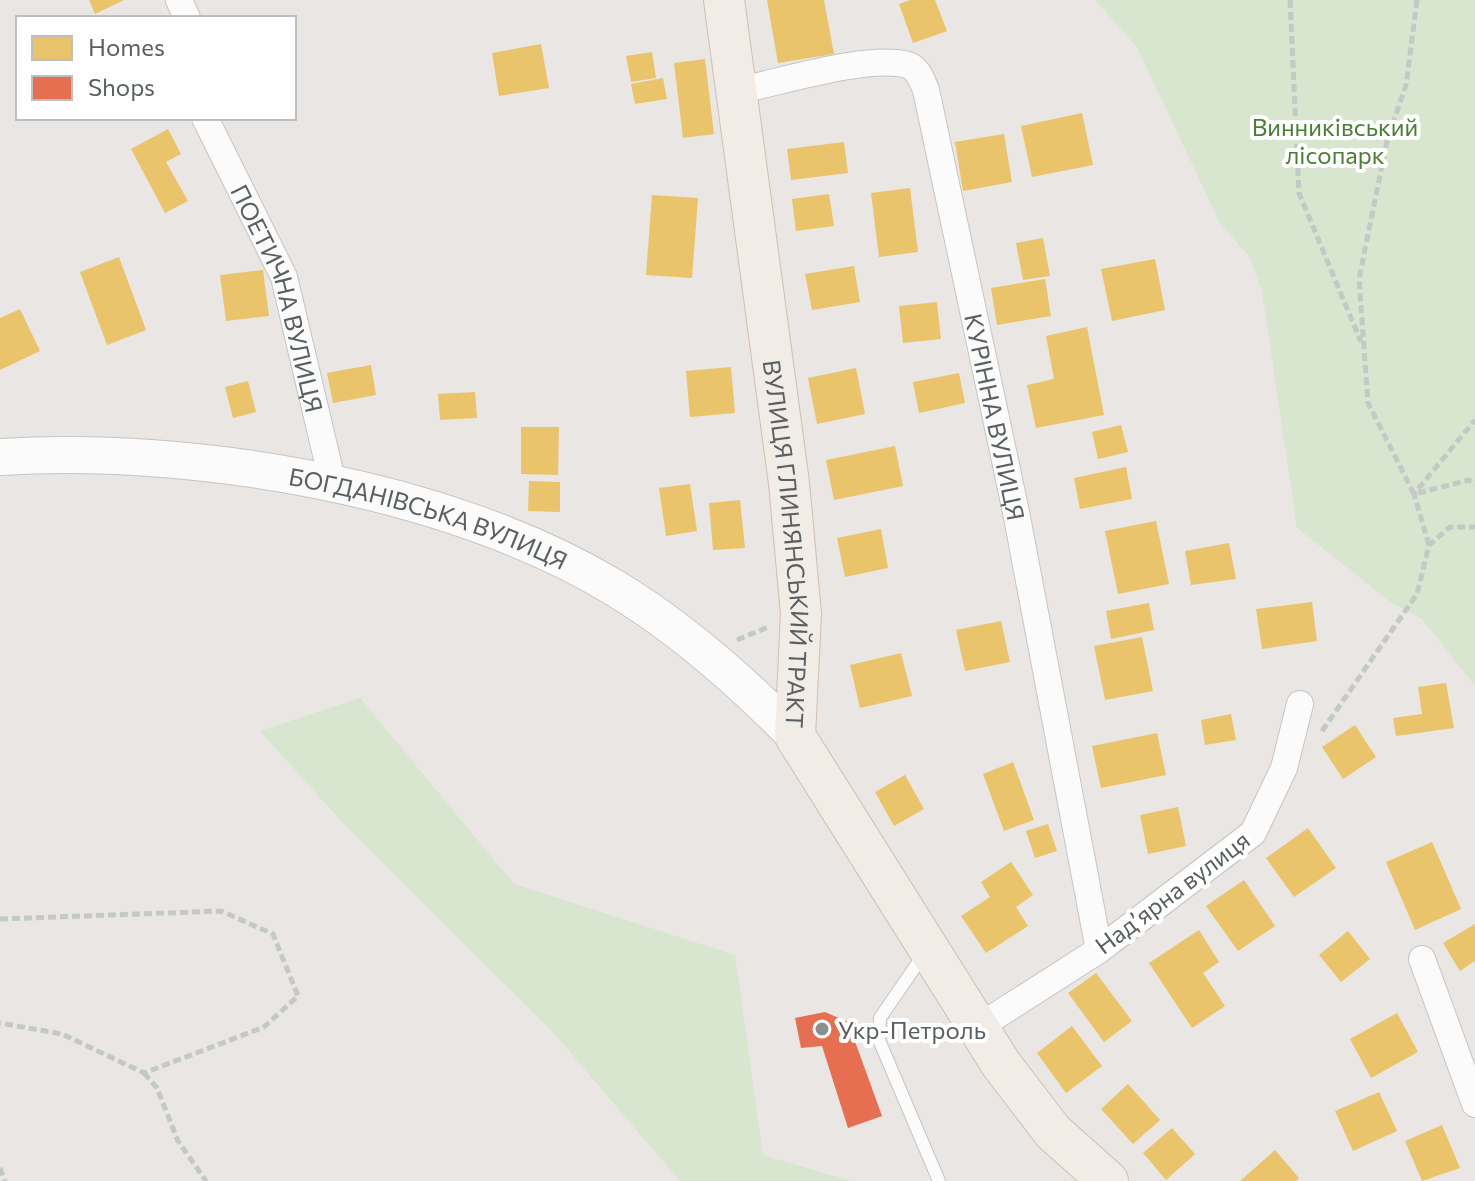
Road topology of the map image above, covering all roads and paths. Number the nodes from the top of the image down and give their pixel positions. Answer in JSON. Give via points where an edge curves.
{"nodes":[{"id":1,"x":724,"y":0,"type":"edge"},
{"id":2,"x":1290,"y":0,"type":"edge"},
{"id":3,"x":1417,"y":0,"type":"edge"},
{"id":4,"x":735,"y":91,"type":"junction"},
{"id":5,"x":206,"y":120,"type":"edge"},
{"id":6,"x":1363,"y":347,"type":"junction"},
{"id":7,"x":1475,"y":420,"type":"edge"},
{"id":8,"x":0,"y":457,"type":"edge"},
{"id":9,"x":333,"y":484,"type":"junction"},
{"id":10,"x":1475,"y":485,"type":"edge"},
{"id":11,"x":1414,"y":494,"type":"junction"},
{"id":12,"x":1475,"y":527,"type":"edge"},
{"id":13,"x":1429,"y":545,"type":"junction"},
{"id":14,"x":1300,"y":704,"type":"dead end"},
{"id":15,"x":1320,"y":735,"type":"dead end"},
{"id":16,"x":795,"y":736,"type":"junction"},
{"id":17,"x":0,"y":919,"type":"edge"},
{"id":18,"x":927,"y":950,"type":"junction"},
{"id":19,"x":1099,"y":950,"type":"junction"},
{"id":20,"x":1422,"y":959,"type":"dead end"},
{"id":21,"x":0,"y":1023,"type":"edge"},
{"id":22,"x":977,"y":1028,"type":"junction"},
{"id":23,"x":144,"y":1073,"type":"junction"},
{"id":24,"x":1475,"y":1104,"type":"edge"},
{"id":25,"x":0,"y":1168,"type":"edge"},
{"id":26,"x":5,"y":1181,"type":"edge"},
{"id":27,"x":206,"y":1181,"type":"edge"},
{"id":28,"x":939,"y":1181,"type":"edge"},
{"id":29,"x":1108,"y":1181,"type":"edge"}],
"edges":[{"from":1,"to":4,"type":"main road","name":"ВУЛИЦЯ ГЛИНЯНСЬКИЙ ТРАКТ"},
{"from":2,"to":6,"type":"path","via":[[1299,193]]},
{"from":3,"to":6,"type":"path","via":[[1406,85],[1387,141],[1359,279]]},
{"from":4,"to":16,"type":"main road","name":"ВУЛИЦЯ ГЛИНЯНСЬКИЙ ТРАКТ","via":[[801,614]]},
{"from":4,"to":19,"type":"street","name":"КУРІННА ВУЛИЦЯ","via":[[885,64],[909,66],[926,90],[1016,512]]},
{"from":5,"to":9,"type":"street","name":"ПОЕТИЧНА ВУЛИЦЯ","via":[[284,277]]},
{"from":6,"to":11,"type":"path","via":[[1368,403]]},
{"from":7,"to":11,"type":"path"},
{"from":8,"to":9,"type":"main road","name":"БОГДАНІВСЬКА ВУЛИЦЯ","via":[[148,457]]},
{"from":9,"to":16,"type":"main road","name":"БОГДАНІВСЬКА ВУЛИЦЯ","via":[[425,506],[610,585],[703,652]]},
{"from":10,"to":11,"type":"path","via":[[1469,480]]},
{"from":11,"to":13,"type":"path"},
{"from":12,"to":13,"type":"path","via":[[1450,527]]},
{"from":13,"to":15,"type":"path","via":[[1417,594]]},
{"from":14,"to":19,"type":"street","name":"Надʼярна вулиця","via":[[1284,768],[1253,833]]},
{"from":16,"to":18,"type":"main road","name":"ВУЛИЦЯ ГЛИНЯНСЬКИЙ ТРАКТ"},
{"from":17,"to":23,"type":"path","via":[[221,911],[273,934],[298,996],[264,1027]]},
{"from":18,"to":22,"type":"main road","name":"ВУЛИЦЯ ГЛИНЯНСЬКИЙ ТРАКТ"},
{"from":18,"to":28,"type":"lane","via":[[880,1018],[879,1040]]},
{"from":19,"to":22,"type":"street","name":"Надʼярна вулиця"},
{"from":20,"to":24,"type":"street"},
{"from":21,"to":23,"type":"path","via":[[62,1034]]},
{"from":22,"to":29,"type":"main road","name":"ВУЛИЦЯ ГЛИНЯНСЬКИЙ ТРАКТ","via":[[1053,1132]]},
{"from":23,"to":27,"type":"path","via":[[157,1088],[178,1141]]},
{"from":25,"to":26,"type":"path"}]}
